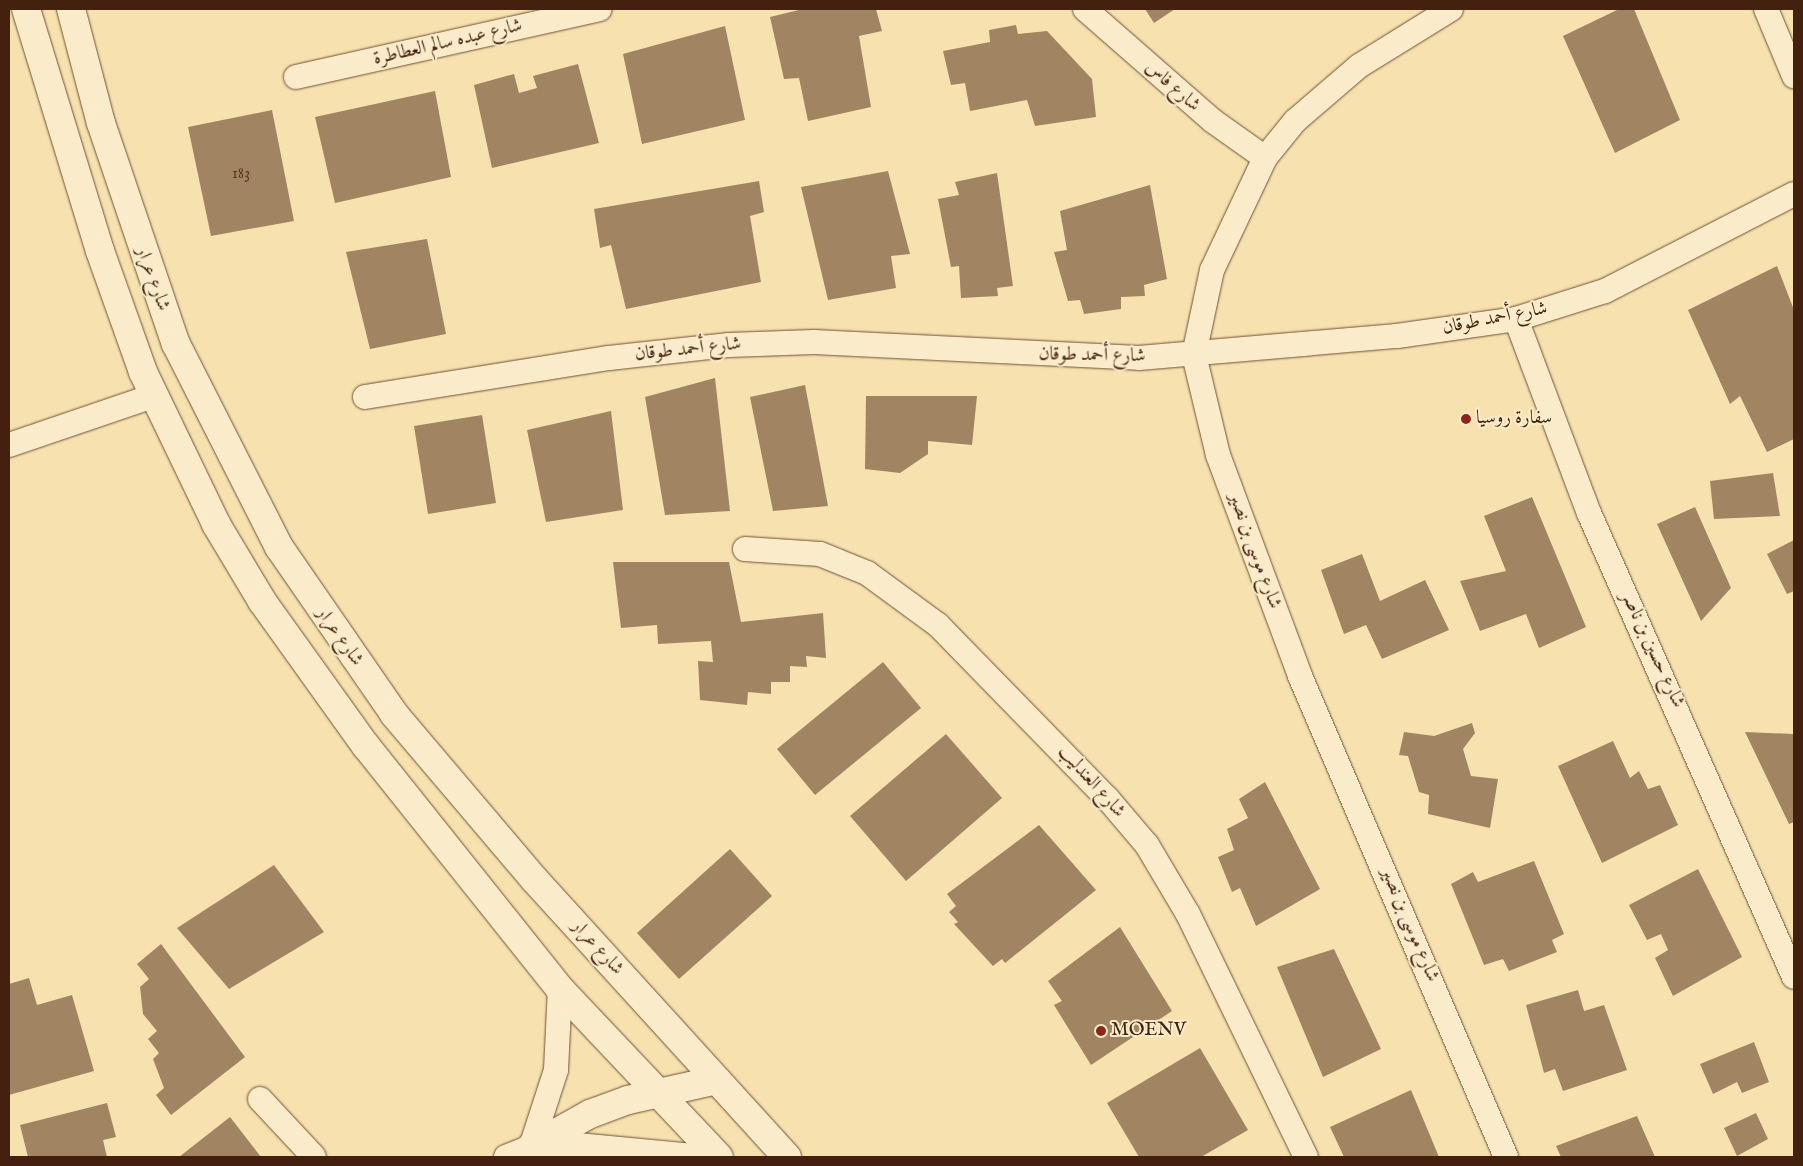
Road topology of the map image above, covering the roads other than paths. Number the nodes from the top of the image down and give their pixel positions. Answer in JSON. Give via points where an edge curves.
{"nodes":[{"id":1,"x":26,"y":9,"type":"edge"},
{"id":2,"x":71,"y":9,"type":"edge"},
{"id":3,"x":599,"y":9,"type":"edge"},
{"id":4,"x":1085,"y":9,"type":"edge"},
{"id":5,"x":1450,"y":9,"type":"edge"},
{"id":6,"x":1766,"y":9,"type":"edge"},
{"id":7,"x":1794,"y":76,"type":"edge"},
{"id":8,"x":296,"y":77,"type":"dead end"},
{"id":9,"x":1265,"y":158,"type":"junction"},
{"id":10,"x":1794,"y":194,"type":"edge"},
{"id":11,"x":1516,"y":319,"type":"junction"},
{"id":12,"x":1194,"y":355,"type":"junction"},
{"id":13,"x":153,"y":396,"type":"junction"},
{"id":14,"x":364,"y":397,"type":"dead end"},
{"id":15,"x":9,"y":445,"type":"edge"},
{"id":16,"x":745,"y":549,"type":"dead end"},
{"id":17,"x":1794,"y":977,"type":"edge"},
{"id":18,"x":560,"y":989,"type":"junction"},
{"id":19,"x":717,"y":1080,"type":"junction"},
{"id":20,"x":657,"y":1091,"type":"junction"},
{"id":21,"x":260,"y":1098,"type":"dead end"},
{"id":22,"x":531,"y":1147,"type":"junction"},
{"id":23,"x":314,"y":1157,"type":"edge"},
{"id":24,"x":506,"y":1157,"type":"edge"},
{"id":25,"x":704,"y":1157,"type":"edge"},
{"id":26,"x":719,"y":1157,"type":"edge"},
{"id":27,"x":787,"y":1157,"type":"edge"},
{"id":28,"x":1306,"y":1157,"type":"edge"},
{"id":29,"x":1506,"y":1157,"type":"edge"}],
"edges":[{"from":1,"to":13,"type":"main road","name":"شارع عرار","via":[[100,252]]},
{"from":2,"to":19,"type":"main road","name":"شارع عرار","via":[[101,123],[176,344],[279,547],[394,714],[534,879]]},
{"from":3,"to":8,"type":"street","name":"شارع عبده سالم العطاطرة"},
{"from":4,"to":9,"type":"street","name":"شارع فاس","via":[[1212,121]]},
{"from":5,"to":9,"type":"street","name":"شارع موسى بن نصير","via":[[1359,66],[1295,121]]},
{"from":6,"to":7,"type":"street"},
{"from":9,"to":12,"type":"street","name":"شارع موسى بن نصير","via":[[1212,270]]},
{"from":10,"to":11,"type":"street","name":"شارع أحمد طوقان","via":[[1605,291]]},
{"from":11,"to":12,"type":"street","name":"شارع أحمد طوقان","via":[[1398,336]]},
{"from":11,"to":17,"type":"street","name":"شارع حسين بن ناصر","via":[[1590,514]]},
{"from":12,"to":14,"type":"street","name":"شارع أحمد طوقان","via":[[1083,359],[814,342],[729,345],[608,358]]},
{"from":12,"to":29,"type":"street","name":"شارع موسى بن نصير","via":[[1218,455],[1300,676]]},
{"from":13,"to":15,"type":"street"},
{"from":13,"to":18,"type":"main road","name":"شارع عرار","via":[[216,524],[300,657]]},
{"from":16,"to":28,"type":"street","name":"شارع العندليب","via":[[820,554],[841,560],[890,589],[964,650],[1107,798],[1147,845],[1188,914]]},
{"from":18,"to":20,"type":"main road","name":"شارع عرار"},
{"from":18,"to":22,"type":"street","via":[[556,1070]]},
{"from":19,"to":20,"type":"main road"},
{"from":19,"to":27,"type":"main road","name":"شارع عرار"},
{"from":20,"to":22,"type":"main road","via":[[590,1114]]},
{"from":20,"to":26,"type":"main road","name":"شارع عرار"},
{"from":21,"to":23,"type":"street"},
{"from":22,"to":24,"type":"street"},
{"from":22,"to":25,"type":"street","via":[[627,1147]]}]}
